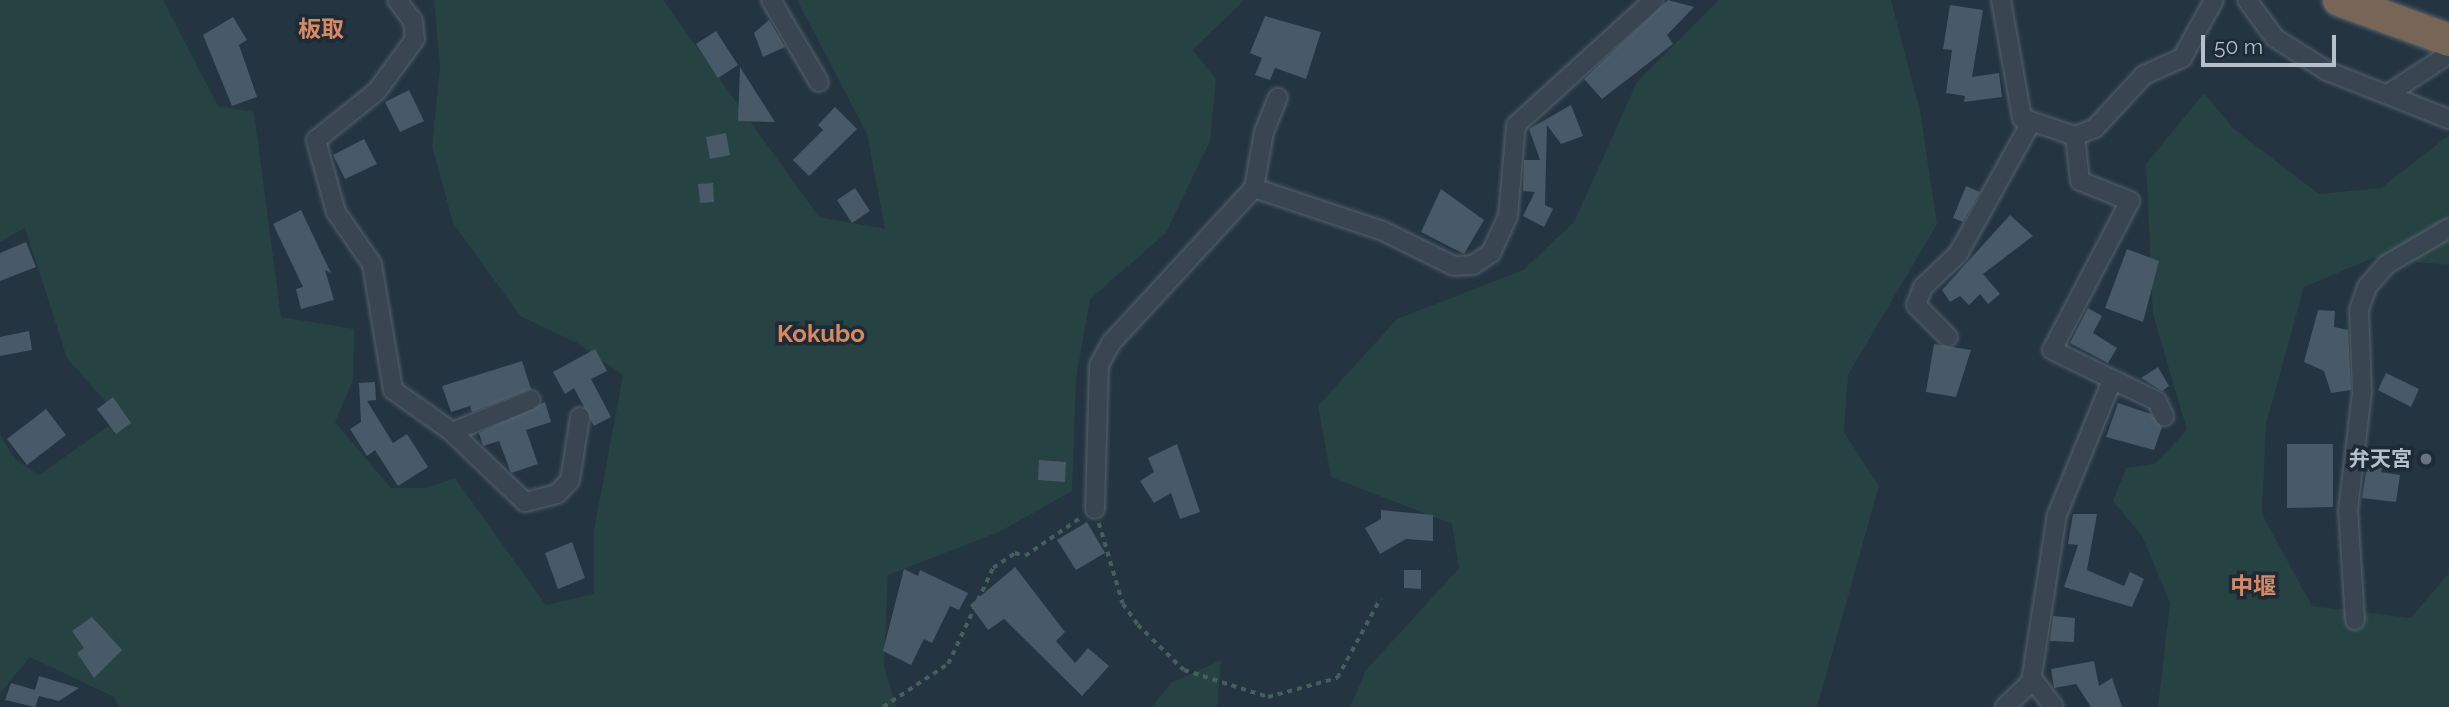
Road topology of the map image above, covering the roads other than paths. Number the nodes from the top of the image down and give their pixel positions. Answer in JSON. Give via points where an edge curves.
{"nodes":[{"id":1,"x":397,"y":0,"type":"edge"},
{"id":2,"x":771,"y":0,"type":"edge"},
{"id":3,"x":1654,"y":0,"type":"edge"},
{"id":4,"x":2001,"y":0,"type":"edge"},
{"id":5,"x":2214,"y":0,"type":"edge"},
{"id":6,"x":2247,"y":0,"type":"edge"},
{"id":7,"x":2339,"y":0,"type":"edge"},
{"id":8,"x":2449,"y":40,"type":"edge"},
{"id":9,"x":2449,"y":54,"type":"edge"},
{"id":10,"x":818,"y":82,"type":"dead end"},
{"id":11,"x":2391,"y":92,"type":"junction"},
{"id":12,"x":1278,"y":98,"type":"dead end"},
{"id":13,"x":2449,"y":119,"type":"edge"},
{"id":14,"x":2030,"y":124,"type":"junction"},
{"id":15,"x":2075,"y":136,"type":"junction"},
{"id":16,"x":1254,"y":188,"type":"junction"},
{"id":17,"x":2447,"y":233,"type":"edge"},
{"id":18,"x":1948,"y":337,"type":"dead end"},
{"id":19,"x":2111,"y":383,"type":"junction"},
{"id":20,"x":531,"y":400,"type":"dead end"},
{"id":21,"x":2164,"y":416,"type":"dead end"},
{"id":22,"x":580,"y":417,"type":"dead end"},
{"id":23,"x":452,"y":432,"type":"junction"},
{"id":24,"x":1095,"y":509,"type":"road end"},
{"id":25,"x":2355,"y":620,"type":"dead end"},
{"id":26,"x":2032,"y":678,"type":"junction"},
{"id":27,"x":2005,"y":707,"type":"edge"},
{"id":28,"x":2054,"y":707,"type":"edge"}],
"edges":[{"from":1,"to":23,"type":"street","via":[[414,21],[415,39],[377,91],[316,140],[336,212],[372,264],[393,390]]},
{"from":2,"to":10,"type":"street"},
{"from":3,"to":16,"type":"street","via":[[1516,125],[1508,216],[1490,253],[1473,265],[1454,266],[1383,231]]},
{"from":4,"to":14,"type":"street","via":[[2014,93]]},
{"from":5,"to":15,"type":"street","via":[[2182,58],[2144,75],[2095,128]]},
{"from":6,"to":11,"type":"street","via":[[2275,38],[2327,71]]},
{"from":7,"to":8,"type":"highway"},
{"from":9,"to":11,"type":"street"},
{"from":11,"to":13,"type":"street"},
{"from":12,"to":16,"type":"street","via":[[1264,132]]},
{"from":14,"to":15,"type":"street"},
{"from":14,"to":18,"type":"street","via":[[1958,254],[1923,287],[1916,305]]},
{"from":15,"to":19,"type":"street","via":[[2080,181],[2130,201],[2052,350]]},
{"from":16,"to":24,"type":"street","via":[[1111,343],[1099,365]]},
{"from":17,"to":25,"type":"street","via":[[2386,265],[2367,287],[2359,310],[2362,392],[2348,510]]},
{"from":19,"to":21,"type":"street","via":[[2157,401]]},
{"from":19,"to":26,"type":"street","via":[[2057,514]]},
{"from":20,"to":23,"type":"street"},
{"from":22,"to":23,"type":"street","via":[[570,480],[557,494],[525,502]]},
{"from":26,"to":27,"type":"street"},
{"from":26,"to":28,"type":"street"}]}
